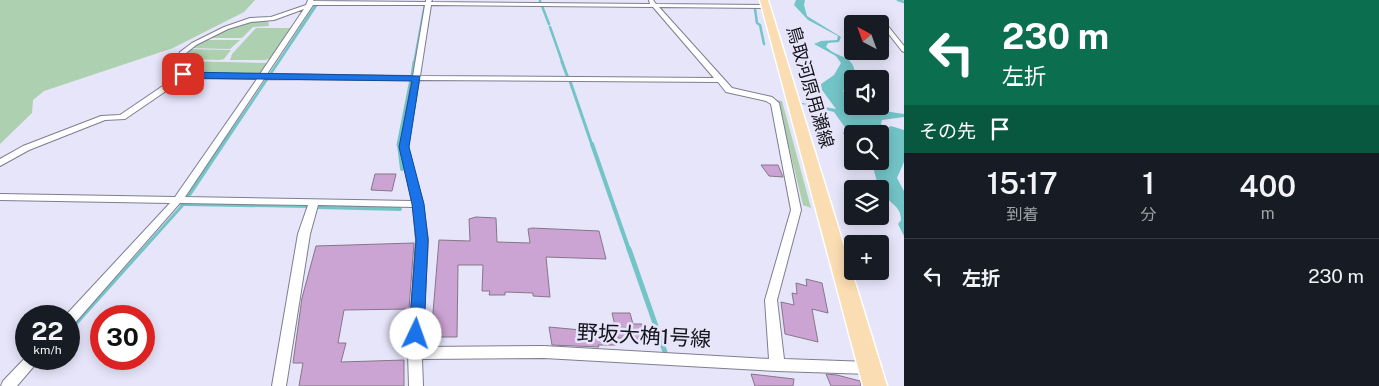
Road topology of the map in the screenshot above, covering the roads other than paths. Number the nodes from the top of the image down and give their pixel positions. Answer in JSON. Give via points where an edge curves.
{"nodes":[{"id":1,"x":311,"y":2,"type":"edge"},
{"id":2,"x":429,"y":2,"type":"edge"},
{"id":3,"x":652,"y":2,"type":"edge"},
{"id":4,"x":765,"y":3,"type":"edge"},
{"id":5,"x":281,"y":16,"type":"junction"},
{"id":6,"x":303,"y":17,"type":"junction"},
{"id":7,"x":889,"y":31,"type":"edge"},
{"id":8,"x":904,"y":50,"type":"edge"},
{"id":9,"x":183,"y":76,"type":"junction"},
{"id":10,"x":263,"y":76,"type":"junction"},
{"id":11,"x":417,"y":78,"type":"junction"},
{"id":12,"x":721,"y":80,"type":"junction"},
{"id":13,"x":0,"y":163,"type":"edge"},
{"id":14,"x":0,"y":197,"type":"edge"},
{"id":15,"x":177,"y":199,"type":"junction"},
{"id":16,"x":314,"y":203,"type":"junction"},
{"id":17,"x":418,"y":204,"type":"junction"},
{"id":18,"x":80,"y":308,"type":"edge"},
{"id":19,"x":415,"y":353,"type":"junction"},
{"id":20,"x":777,"y":365,"type":"junction"},
{"id":21,"x":870,"y":368,"type":"junction"},
{"id":22,"x":23,"y":370,"type":"edge"},
{"id":23,"x":8,"y":386,"type":"edge"},
{"id":24,"x":279,"y":386,"type":"edge"},
{"id":25,"x":416,"y":386,"type":"edge"},
{"id":26,"x":875,"y":386,"type":"edge"}],
"edges":[{"from":1,"to":2,"type":"street"},
{"from":1,"to":5,"type":"street"},
{"from":1,"to":6,"type":"street"},
{"from":2,"to":3,"type":"street"},
{"from":2,"to":11,"type":"street"},
{"from":3,"to":4,"type":"street"},
{"from":3,"to":12,"type":"street"},
{"from":4,"to":21,"type":"main road","name":"鳥取河原用瀬線"},
{"from":5,"to":6,"type":"street"},
{"from":5,"to":9,"type":"street","via":[[242,22],[194,44],[179,58]]},
{"from":6,"to":10,"type":"street"},
{"from":7,"to":8,"type":"street"},
{"from":9,"to":10,"type":"street"},
{"from":9,"to":13,"type":"street","via":[[122,117],[104,118],[26,148]]},
{"from":10,"to":11,"type":"street"},
{"from":10,"to":15,"type":"street"},
{"from":11,"to":12,"type":"street"},
{"from":11,"to":17,"type":"street","via":[[404,147]]},
{"from":12,"to":20,"type":"street","via":[[729,90],[774,102],[792,183],[796,210],[771,300]]},
{"from":14,"to":15,"type":"street"},
{"from":15,"to":16,"type":"street"},
{"from":15,"to":18,"type":"street"},
{"from":16,"to":17,"type":"street"},
{"from":16,"to":24,"type":"street","via":[[304,234]]},
{"from":17,"to":19,"type":"street","via":[[422,240]]},
{"from":19,"to":20,"type":"street","name":"野坂大桷1号線","via":[[544,352]]},
{"from":19,"to":25,"type":"street"},
{"from":20,"to":21,"type":"street","name":"野坂大桷1号線"},
{"from":21,"to":26,"type":"main road","name":"鳥取河原用瀬線"},
{"from":22,"to":23,"type":"street"}]}
